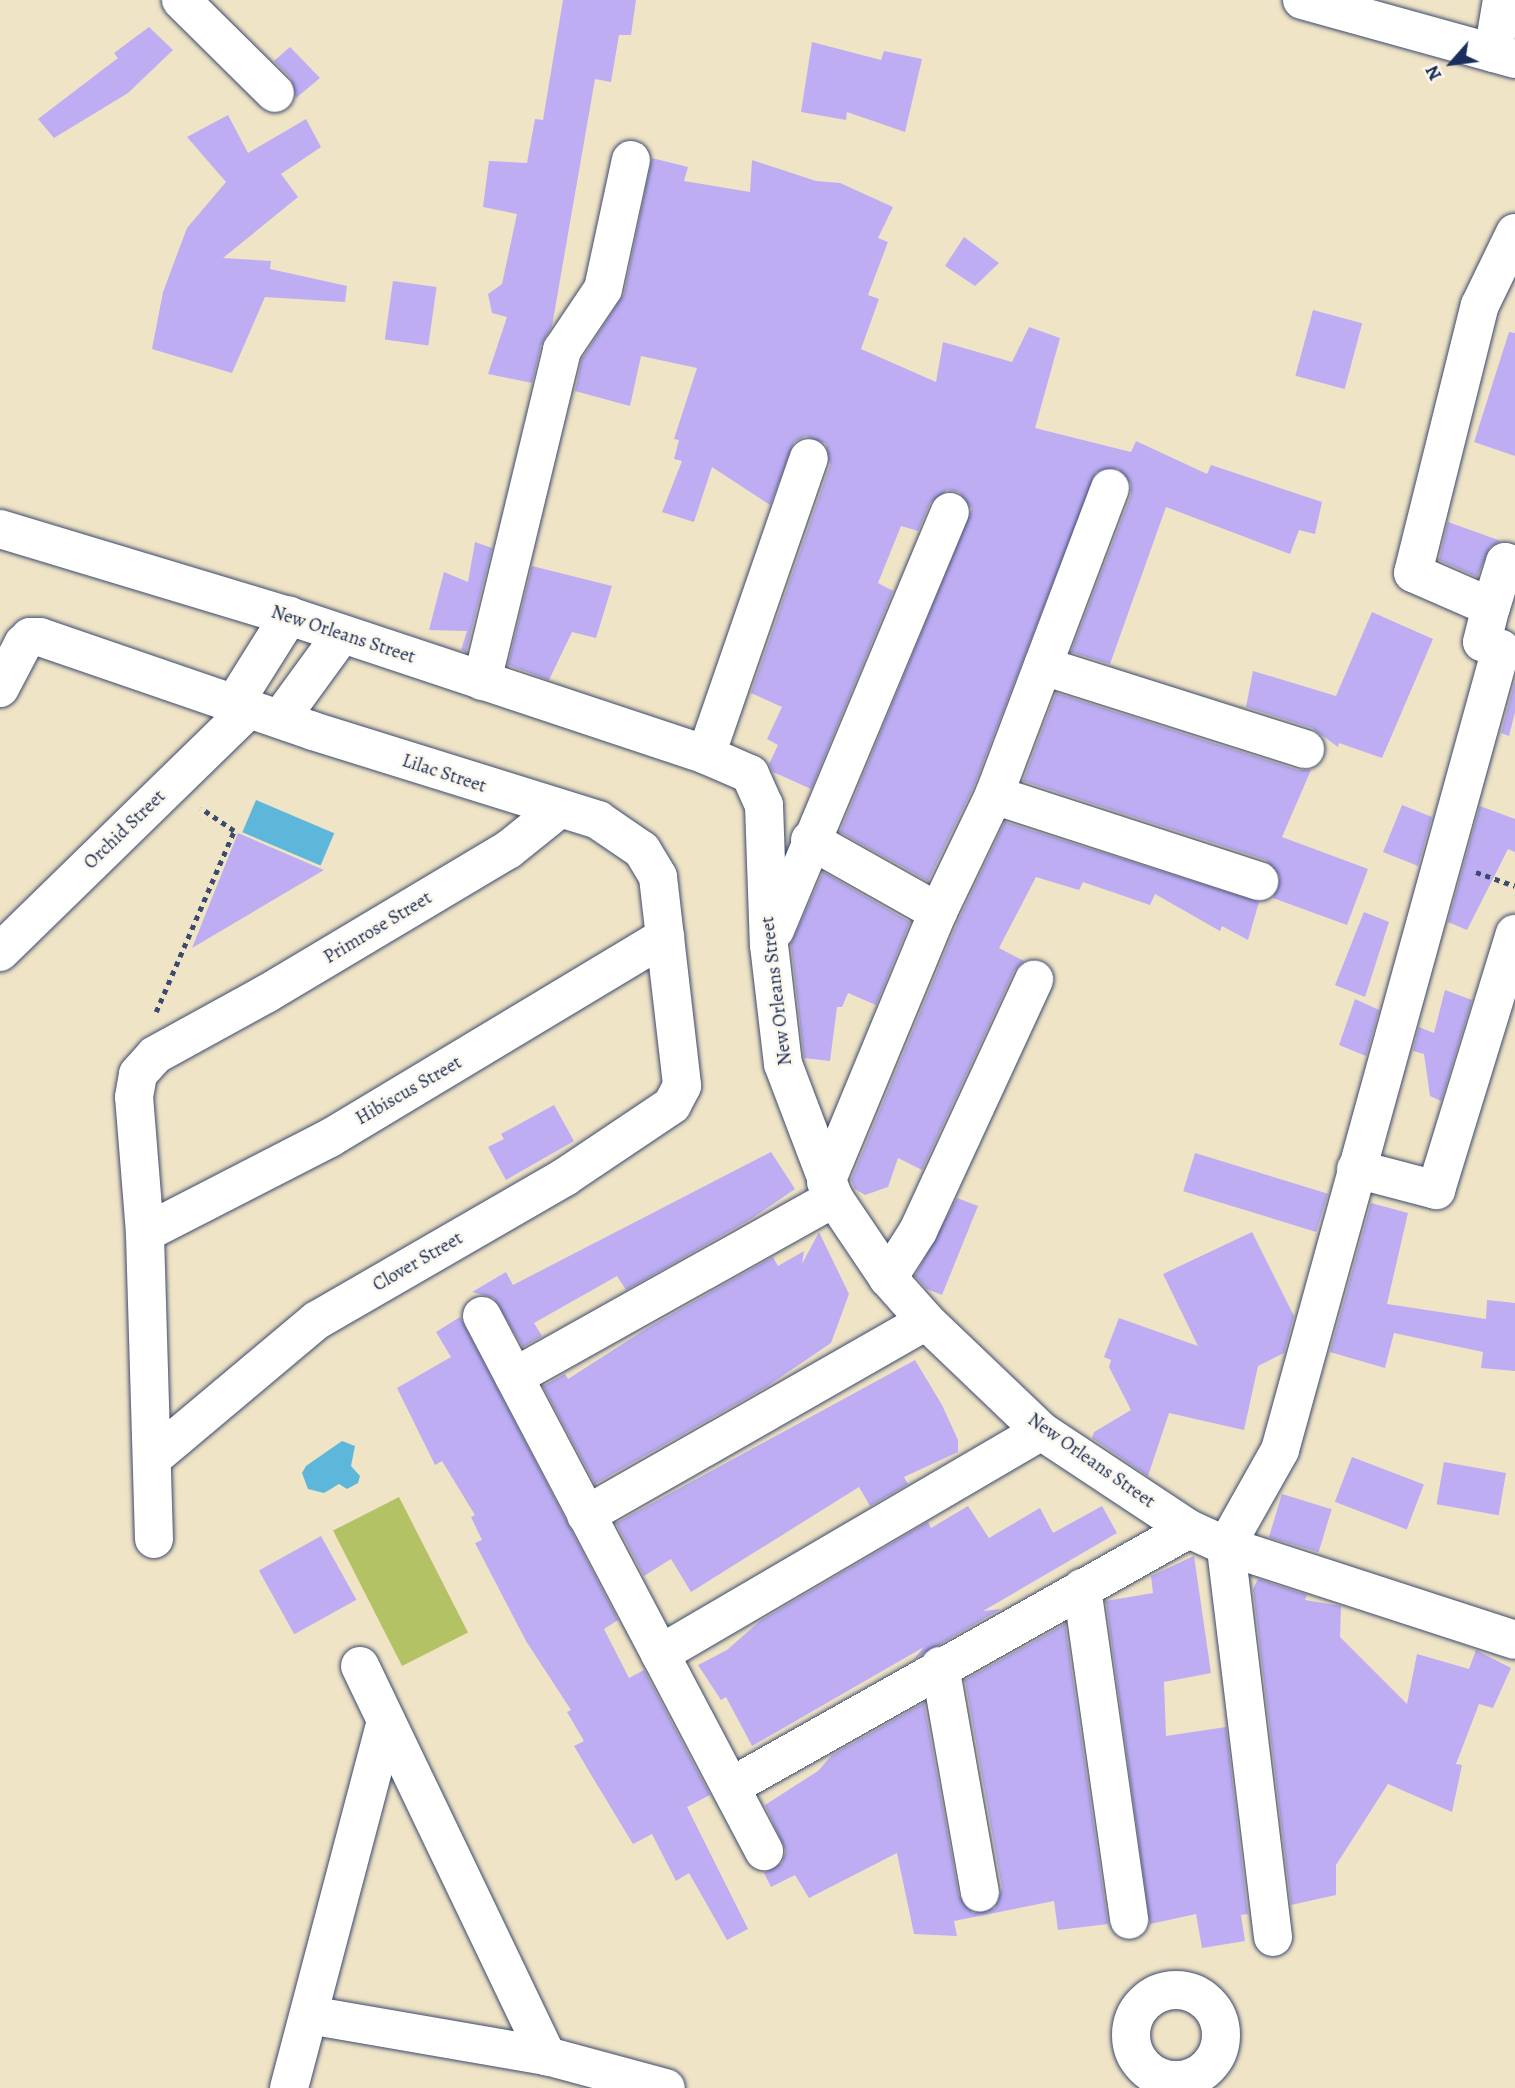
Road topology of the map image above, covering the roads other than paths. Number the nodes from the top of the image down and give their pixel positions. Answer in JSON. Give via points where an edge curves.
{"nodes":[{"id":1,"x":181,"y":0,"type":"edge"},
{"id":2,"x":1303,"y":0,"type":"edge"},
{"id":3,"x":1502,"y":0,"type":"edge"},
{"id":4,"x":1504,"y":56,"type":"edge"},
{"id":5,"x":275,"y":93,"type":"dead end"},
{"id":6,"x":631,"y":160,"type":"dead end"},
{"id":7,"x":1515,"y":233,"type":"edge"},
{"id":8,"x":809,"y":458,"type":"dead end"},
{"id":9,"x":1110,"y":488,"type":"dead end"},
{"id":10,"x":950,"y":512,"type":"dead end"},
{"id":11,"x":0,"y":530,"type":"edge"},
{"id":12,"x":1515,"y":565,"type":"edge"},
{"id":13,"x":1491,"y":607,"type":"junction"},
{"id":14,"x":289,"y":616,"type":"junction"},
{"id":15,"x":342,"y":634,"type":"junction"},
{"id":16,"x":1043,"y":666,"type":"junction"},
{"id":17,"x":482,"y":681,"type":"junction"},
{"id":18,"x":0,"y":688,"type":"edge"},
{"id":19,"x":255,"y":710,"type":"junction"},
{"id":20,"x":1305,"y":748,"type":"dead end"},
{"id":21,"x":706,"y":755,"type":"junction"},
{"id":22,"x":994,"y":794,"type":"junction"},
{"id":23,"x":559,"y":809,"type":"junction"},
{"id":24,"x":810,"y":840,"type":"junction"},
{"id":25,"x":1259,"y":881,"type":"dead end"},
{"id":26,"x":938,"y":912,"type":"junction"},
{"id":27,"x":1515,"y":933,"type":"edge"},
{"id":28,"x":665,"y":937,"type":"junction"},
{"id":29,"x":769,"y":945,"type":"junction"},
{"id":30,"x":0,"y":952,"type":"edge"},
{"id":31,"x":1034,"y":980,"type":"dead end"},
{"id":32,"x":682,"y":1076,"type":"joint"},
{"id":33,"x":1356,"y":1169,"type":"junction"},
{"id":34,"x":830,"y":1190,"type":"junction"},
{"id":35,"x":145,"y":1233,"type":"junction"},
{"id":36,"x":888,"y":1278,"type":"junction"},
{"id":37,"x":482,"y":1317,"type":"dead end"},
{"id":38,"x":926,"y":1321,"type":"junction"},
{"id":39,"x":514,"y":1377,"type":"junction"},
{"id":40,"x":1041,"y":1431,"type":"junction"},
{"id":41,"x":154,"y":1457,"type":"junction"},
{"id":42,"x":586,"y":1515,"type":"junction"},
{"id":43,"x":1189,"y":1529,"type":"junction"},
{"id":44,"x":154,"y":1539,"type":"dead end"},
{"id":45,"x":1226,"y":1546,"type":"junction"},
{"id":46,"x":1082,"y":1588,"type":"junction"},
{"id":47,"x":1515,"y":1640,"type":"edge"},
{"id":48,"x":660,"y":1654,"type":"junction"},
{"id":49,"x":360,"y":1666,"type":"dead end"},
{"id":50,"x":940,"y":1666,"type":"junction"},
{"id":51,"x":386,"y":1721,"type":"junction"},
{"id":52,"x":732,"y":1786,"type":"junction"},
{"id":53,"x":764,"y":1851,"type":"dead end"},
{"id":54,"x":981,"y":1892,"type":"dead end"},
{"id":55,"x":1129,"y":1920,"type":"dead end"},
{"id":56,"x":1273,"y":1937,"type":"dead end"},
{"id":57,"x":309,"y":2015,"type":"junction"},
{"id":58,"x":547,"y":2056,"type":"junction"},
{"id":59,"x":289,"y":2088,"type":"edge"},
{"id":60,"x":666,"y":2088,"type":"edge"}],
"edges":[{"from":1,"to":5,"type":"street"},
{"from":2,"to":4,"type":"street"},
{"from":3,"to":4,"type":"street"},
{"from":6,"to":17,"type":"street","via":[[603,289],[562,350]]},
{"from":7,"to":13,"type":"street","via":[[1480,305],[1413,573]]},
{"from":8,"to":21,"type":"street"},
{"from":9,"to":16,"type":"street"},
{"from":10,"to":24,"type":"street"},
{"from":11,"to":14,"type":"street","name":"New Orleans Street"},
{"from":12,"to":13,"type":"street","via":[[1505,562]]},
{"from":13,"to":33,"type":"street","via":[[1482,642],[1501,649]]},
{"from":14,"to":15,"type":"street","name":"New Orleans Street"},
{"from":14,"to":19,"type":"street"},
{"from":15,"to":17,"type":"street","name":"New Orleans Street"},
{"from":15,"to":19,"type":"street"},
{"from":16,"to":20,"type":"street"},
{"from":16,"to":22,"type":"street"},
{"from":17,"to":21,"type":"street","name":"New Orleans Street"},
{"from":18,"to":19,"type":"street","name":"Lilac Street","via":[[23,645],[30,637],[40,637]]},
{"from":19,"to":23,"type":"street","name":"Lilac Street"},
{"from":19,"to":30,"type":"street","name":"Orchid Street"},
{"from":21,"to":29,"type":"street","name":"New Orleans Street","via":[[750,774],[764,805]]},
{"from":22,"to":25,"type":"street"},
{"from":22,"to":26,"type":"street"},
{"from":23,"to":28,"type":"street","name":"Lilac Street","via":[[598,820],[642,850],[658,877]]},
{"from":23,"to":35,"type":"street","name":"Primrose Street","via":[[508,850],[266,995],[155,1055],[135,1084]]},
{"from":24,"to":26,"type":"street"},
{"from":24,"to":29,"type":"street"},
{"from":26,"to":34,"type":"street"},
{"from":27,"to":33,"type":"street","via":[[1436,1190]]},
{"from":28,"to":32,"type":"street","name":"Lilac Street"},
{"from":28,"to":35,"type":"street","name":"Hibiscus Street","via":[[330,1138]]},
{"from":29,"to":34,"type":"street","name":"New Orleans Street","via":[[783,1064]]},
{"from":31,"to":36,"type":"street","via":[[918,1231]]},
{"from":32,"to":41,"type":"street","name":"Clover Street","via":[[672,1105],[565,1177],[317,1320]]},
{"from":33,"to":45,"type":"street","via":[[1280,1450]]},
{"from":34,"to":36,"type":"street","name":"New Orleans Street"},
{"from":34,"to":39,"type":"street"},
{"from":35,"to":41,"type":"street"},
{"from":36,"to":38,"type":"street","name":"New Orleans Street"},
{"from":37,"to":39,"type":"street"},
{"from":38,"to":40,"type":"street","name":"New Orleans Street"},
{"from":38,"to":42,"type":"street"},
{"from":39,"to":42,"type":"street"},
{"from":40,"to":43,"type":"street","name":"New Orleans Street"},
{"from":40,"to":48,"type":"street"},
{"from":41,"to":44,"type":"street"},
{"from":42,"to":48,"type":"street"},
{"from":43,"to":45,"type":"street","name":"New Orleans Street"},
{"from":43,"to":46,"type":"street"},
{"from":45,"to":47,"type":"street","name":"New Orleans Street"},
{"from":45,"to":56,"type":"street"},
{"from":46,"to":50,"type":"street"},
{"from":46,"to":55,"type":"street"},
{"from":48,"to":52,"type":"street"},
{"from":49,"to":51,"type":"street"},
{"from":50,"to":52,"type":"street"},
{"from":50,"to":54,"type":"street"},
{"from":51,"to":57,"type":"street"},
{"from":51,"to":58,"type":"street"},
{"from":52,"to":53,"type":"street"},
{"from":57,"to":58,"type":"street"},
{"from":57,"to":59,"type":"street"},
{"from":58,"to":60,"type":"street"}]}
